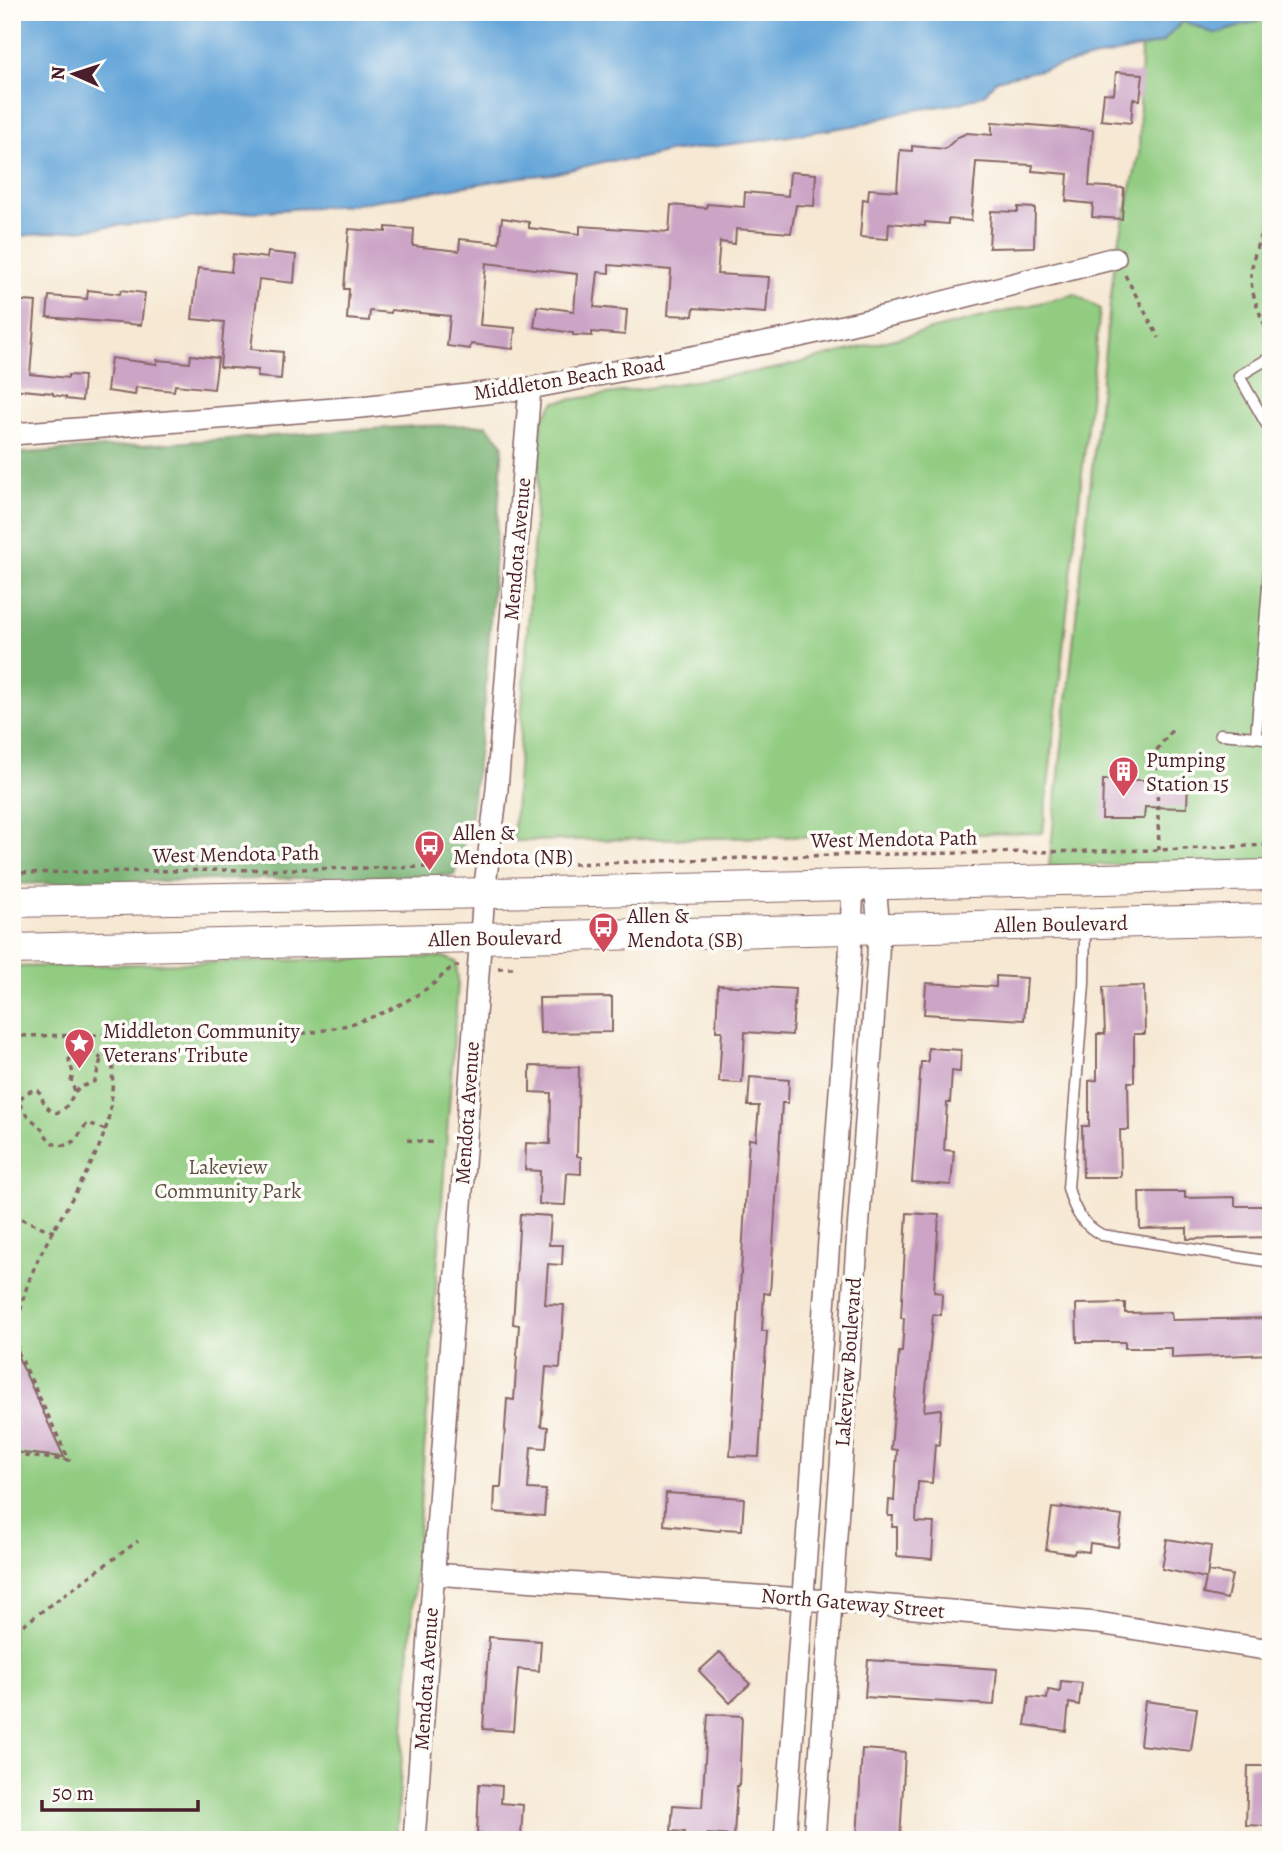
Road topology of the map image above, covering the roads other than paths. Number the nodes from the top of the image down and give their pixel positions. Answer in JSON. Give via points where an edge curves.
{"nodes":[{"id":1,"x":1115,"y":258,"type":"road end"},
{"id":2,"x":1271,"y":357,"type":"edge"},
{"id":3,"x":530,"y":388,"type":"junction"},
{"id":4,"x":1271,"y":432,"type":"edge"},
{"id":5,"x":12,"y":434,"type":"edge"},
{"id":6,"x":1271,"y":549,"type":"edge"},
{"id":7,"x":1220,"y":734,"type":"dead end"},
{"id":8,"x":1256,"y":737,"type":"junction"},
{"id":9,"x":1271,"y":739,"type":"edge"},
{"id":10,"x":1271,"y":875,"type":"edge"},
{"id":11,"x":864,"y":884,"type":"junction"},
{"id":12,"x":484,"y":893,"type":"junction"},
{"id":13,"x":12,"y":902,"type":"edge"},
{"id":14,"x":1271,"y":919,"type":"edge"},
{"id":15,"x":1085,"y":924,"type":"junction"},
{"id":16,"x":865,"y":929,"type":"junction"},
{"id":17,"x":480,"y":939,"type":"junction"},
{"id":18,"x":12,"y":949,"type":"edge"},
{"id":19,"x":1271,"y":1262,"type":"edge"},
{"id":20,"x":433,"y":1574,"type":"junction"},
{"id":21,"x":803,"y":1599,"type":"junction"},
{"id":22,"x":831,"y":1601,"type":"junction"},
{"id":23,"x":1271,"y":1650,"type":"edge"},
{"id":24,"x":414,"y":1840,"type":"edge"},
{"id":25,"x":785,"y":1840,"type":"edge"},
{"id":26,"x":814,"y":1840,"type":"edge"}],
"edges":[{"from":1,"to":3,"type":"street","name":"Middleton Beach Road","via":[[790,338]]},
{"from":2,"to":4,"type":"lane","via":[[1239,376]]},
{"from":3,"to":5,"type":"street","name":"Middleton Beach Road","via":[[361,407]]},
{"from":3,"to":12,"type":"street","name":"Mendota Avenue","via":[[497,789]]},
{"from":6,"to":8,"type":"lane"},
{"from":7,"to":8,"type":"lane"},
{"from":8,"to":9,"type":"lane"},
{"from":10,"to":11,"type":"main road"},
{"from":11,"to":12,"type":"main road"},
{"from":11,"to":16,"type":"street","name":"Lakeview Boulevard"},
{"from":12,"to":13,"type":"main road"},
{"from":12,"to":17,"type":"street","name":"Mendota Avenue"},
{"from":14,"to":15,"type":"main road","name":"Allen Boulevard"},
{"from":15,"to":16,"type":"main road","name":"Allen Boulevard"},
{"from":15,"to":19,"type":"lane","via":[[1069,1188],[1073,1210],[1089,1228],[1102,1234]]},
{"from":16,"to":17,"type":"main road","name":"Allen Boulevard"},
{"from":16,"to":21,"type":"street","name":"Lakeview Boulevard"},
{"from":16,"to":22,"type":"street","name":"Lakeview Boulevard"},
{"from":17,"to":18,"type":"main road","name":"Allen Boulevard"},
{"from":17,"to":20,"type":"street","name":"Mendota Avenue"},
{"from":20,"to":21,"type":"street","name":"North Gateway Street"},
{"from":20,"to":24,"type":"street","name":"Mendota Avenue"},
{"from":21,"to":22,"type":"street","name":"North Gateway Street"},
{"from":21,"to":25,"type":"street","name":"Lakeview Boulevard"},
{"from":22,"to":23,"type":"street","name":"North Gateway Street","via":[[1098,1623]]},
{"from":22,"to":26,"type":"street","name":"Lakeview Boulevard"}]}
